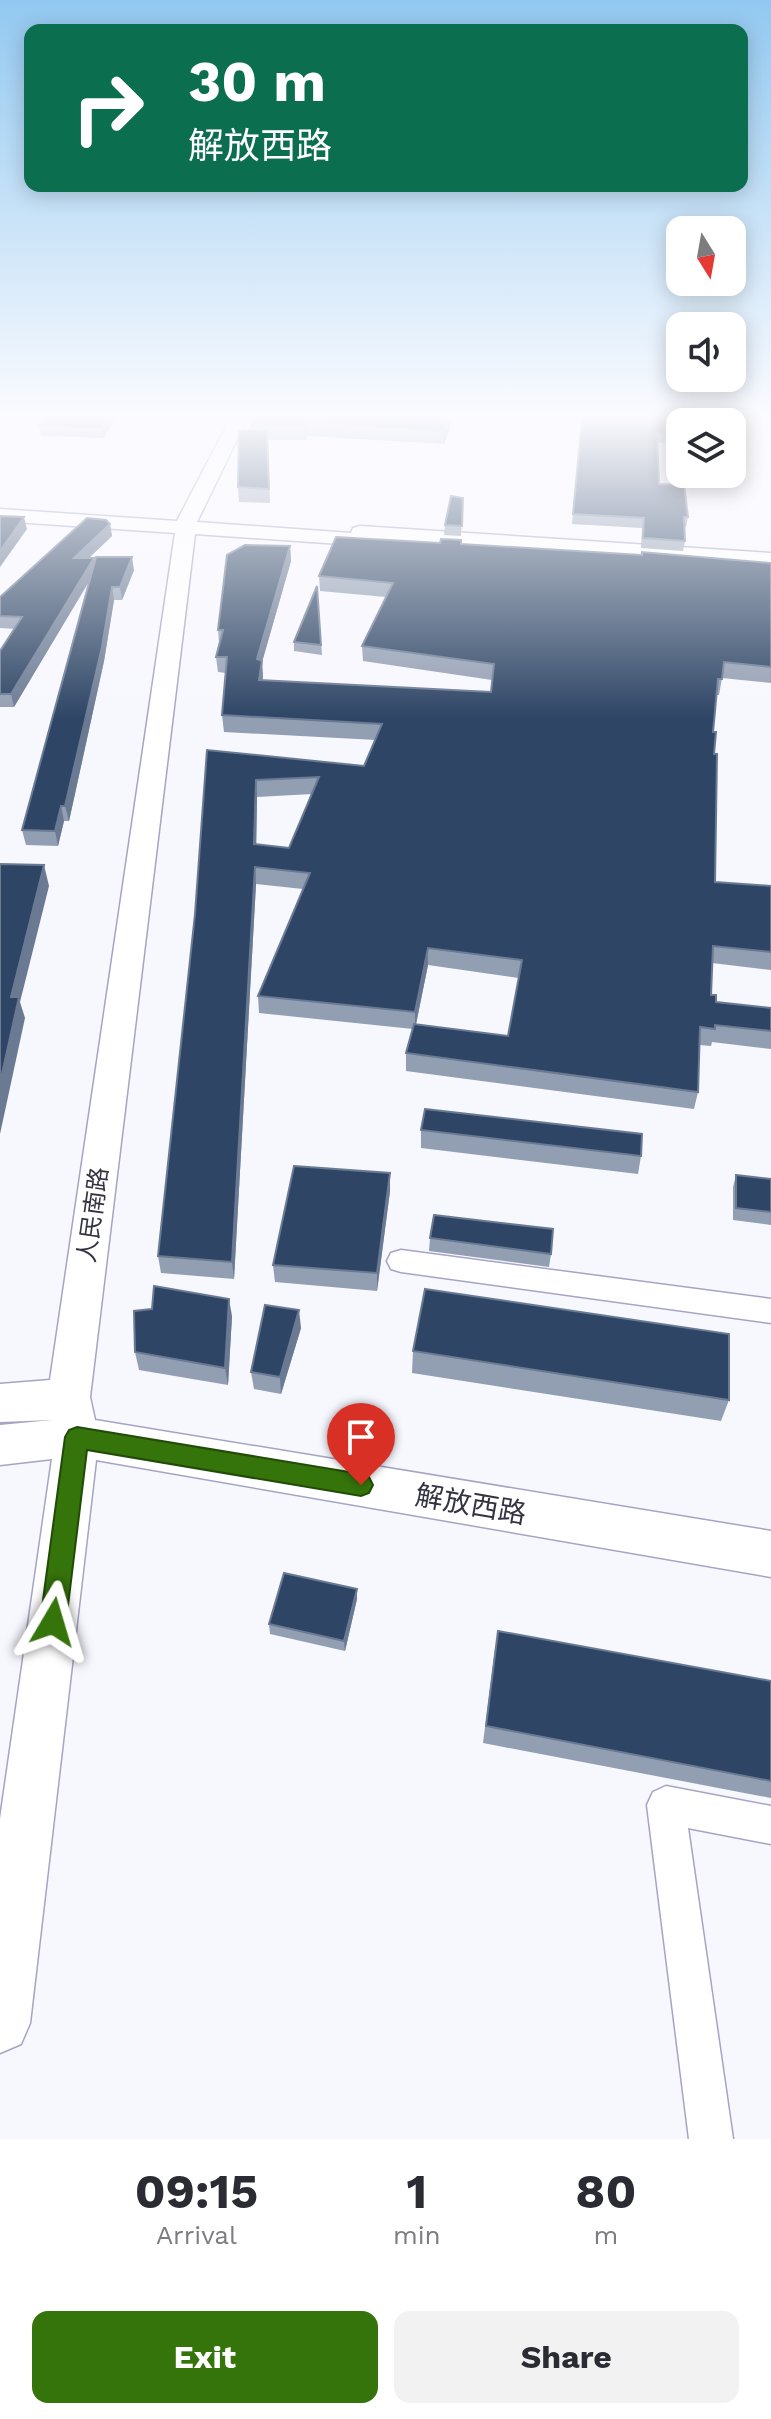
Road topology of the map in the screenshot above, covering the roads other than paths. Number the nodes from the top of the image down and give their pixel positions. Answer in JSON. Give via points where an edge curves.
{"nodes":[{"id":1,"x":79,"y":519,"type":"edge"},
{"id":2,"x":126,"y":519,"type":"edge"},
{"id":3,"x":189,"y":519,"type":"edge"},
{"id":4,"x":186,"y":524,"type":"junction"},
{"id":5,"x":771,"y":559,"type":"edge"},
{"id":6,"x":771,"y":566,"type":"edge"},
{"id":7,"x":401,"y":1261,"type":"dead end"},
{"id":8,"x":771,"y":1311,"type":"edge"},
{"id":9,"x":0,"y":1403,"type":"edge"},
{"id":10,"x":73,"y":1417,"type":"junction"},
{"id":11,"x":0,"y":1445,"type":"edge"},
{"id":12,"x":771,"y":1554,"type":"edge"},
{"id":13,"x":771,"y":1825,"type":"edge"},
{"id":14,"x":0,"y":2023,"type":"edge"},
{"id":15,"x":711,"y":2139,"type":"edge"}],
"edges":[{"from":1,"to":4,"type":"main road"},
{"from":2,"to":4,"type":"main road"},
{"from":3,"to":4,"type":"main road","name":"人民南路"},
{"from":4,"to":5,"type":"main road"},
{"from":4,"to":6,"type":"main road"},
{"from":4,"to":10,"type":"main road","name":"人民南路"},
{"from":7,"to":8,"type":"street"},
{"from":9,"to":10,"type":"main road"},
{"from":10,"to":11,"type":"main road"},
{"from":10,"to":12,"type":"main road","name":"解放西路"},
{"from":10,"to":14,"type":"main road","name":"人民南路"},
{"from":13,"to":15,"type":"street","via":[[666,1805]]}]}
